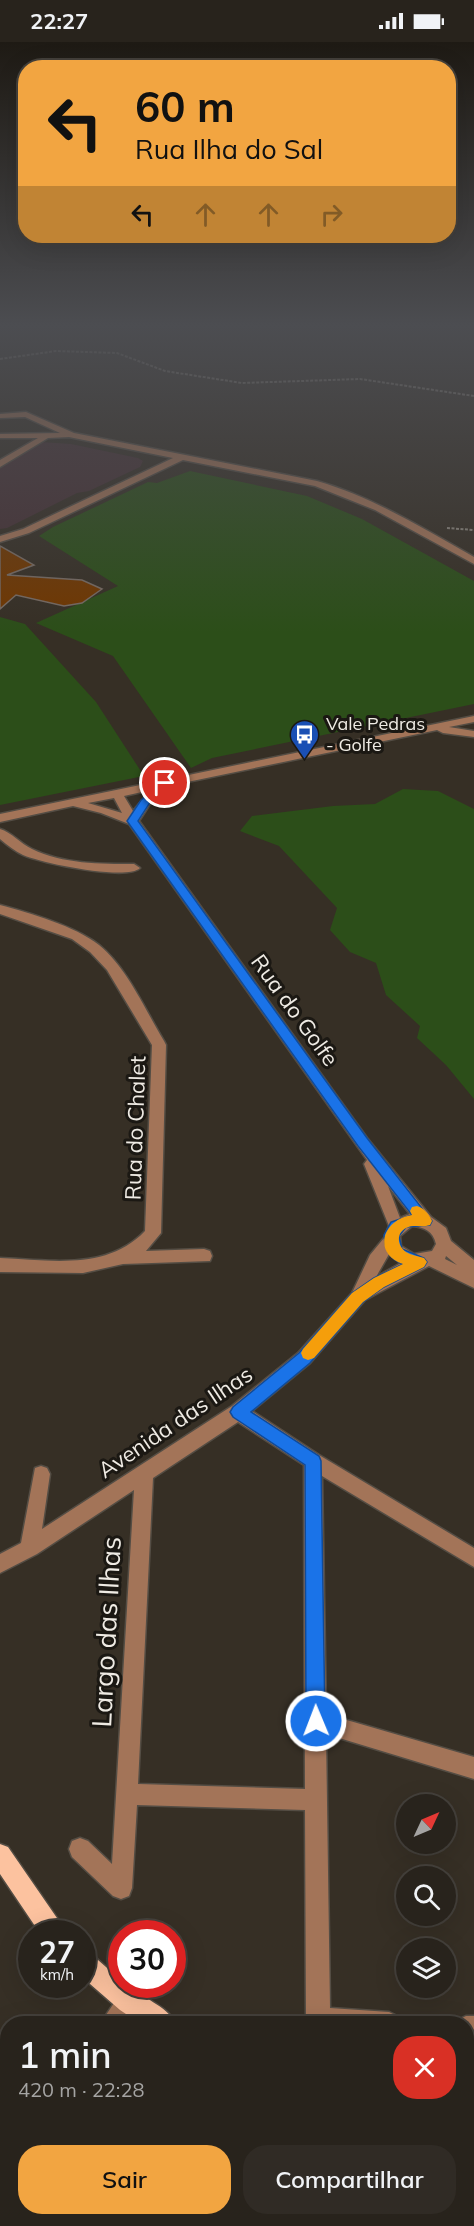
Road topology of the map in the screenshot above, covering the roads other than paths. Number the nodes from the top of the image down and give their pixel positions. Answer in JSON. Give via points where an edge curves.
{"nodes":[{"id":1,"x":40,"y":428,"type":"edge"},
{"id":2,"x":57,"y":428,"type":"edge"},
{"id":3,"x":50,"y":435,"type":"junction"},
{"id":4,"x":72,"y":435,"type":"junction"},
{"id":5,"x":0,"y":436,"type":"edge"},
{"id":6,"x":22,"y":436,"type":"junction"},
{"id":7,"x":180,"y":458,"type":"junction"},
{"id":8,"x":0,"y":465,"type":"edge"},
{"id":9,"x":0,"y":539,"type":"edge"},
{"id":10,"x":474,"y":561,"type":"edge"},
{"id":11,"x":474,"y":719,"type":"edge"},
{"id":12,"x":422,"y":730,"type":"junction"},
{"id":13,"x":474,"y":734,"type":"edge"},
{"id":14,"x":165,"y":783,"type":"junction"},
{"id":15,"x":117,"y":793,"type":"junction"},
{"id":16,"x":69,"y":803,"type":"junction"},
{"id":17,"x":0,"y":818,"type":"edge"},
{"id":18,"x":133,"y":821,"type":"junction"},
{"id":19,"x":0,"y":833,"type":"edge"},
{"id":20,"x":134,"y":868,"type":"dead end"},
{"id":21,"x":3,"y":914,"type":"edge"},
{"id":22,"x":362,"y":1142,"type":"junction"},
{"id":23,"x":425,"y":1221,"type":"junction"},
{"id":24,"x":394,"y":1233,"type":"junction"},
{"id":25,"x":444,"y":1244,"type":"junction"},
{"id":26,"x":204,"y":1257,"type":"dead end"},
{"id":27,"x":126,"y":1258,"type":"junction"},
{"id":28,"x":425,"y":1261,"type":"junction"},
{"id":29,"x":0,"y":1265,"type":"edge"},
{"id":30,"x":474,"y":1270,"type":"edge"},
{"id":31,"x":474,"y":1281,"type":"edge"},
{"id":32,"x":358,"y":1298,"type":"junction"},
{"id":33,"x":238,"y":1412,"type":"junction"},
{"id":34,"x":313,"y":1461,"type":"junction"},
{"id":35,"x":144,"y":1473,"type":"junction"},
{"id":36,"x":41,"y":1474,"type":"dead end"},
{"id":37,"x":30,"y":1548,"type":"junction"},
{"id":38,"x":474,"y":1558,"type":"edge"},
{"id":39,"x":0,"y":1564,"type":"edge"},
{"id":40,"x":316,"y":1721,"type":"junction"},
{"id":41,"x":474,"y":1768,"type":"edge"},
{"id":42,"x":127,"y":1794,"type":"junction"},
{"id":43,"x":316,"y":1800,"type":"junction"},
{"id":44,"x":80,"y":1849,"type":"dead end"},
{"id":45,"x":0,"y":1855,"type":"edge"},
{"id":46,"x":44,"y":1920,"type":"edge"},
{"id":47,"x":96,"y":1973,"type":"edge"},
{"id":48,"x":128,"y":2002,"type":"junction"},
{"id":49,"x":118,"y":2016,"type":"edge"},
{"id":50,"x":151,"y":2016,"type":"edge"},
{"id":51,"x":318,"y":2016,"type":"edge"}],
"edges":[{"from":1,"to":6,"type":"street"},
{"from":2,"to":4,"type":"street"},
{"from":3,"to":4,"type":"street"},
{"from":3,"to":6,"type":"street"},
{"from":3,"to":8,"type":"street"},
{"from":4,"to":7,"type":"street"},
{"from":5,"to":6,"type":"street"},
{"from":7,"to":9,"type":"street","via":[[36,527]]},
{"from":7,"to":10,"type":"street","via":[[337,491]]},
{"from":11,"to":12,"type":"street"},
{"from":12,"to":13,"type":"street"},
{"from":12,"to":14,"type":"street"},
{"from":14,"to":15,"type":"street"},
{"from":14,"to":18,"type":"street","via":[[145,802]]},
{"from":15,"to":16,"type":"street"},
{"from":15,"to":18,"type":"street","name":"Rua do Golfe"},
{"from":16,"to":17,"type":"street"},
{"from":16,"to":18,"type":"street"},
{"from":18,"to":22,"type":"street","name":"Rua do Golfe"},
{"from":19,"to":20,"type":"street","via":[[34,855],[89,866]]},
{"from":21,"to":27,"type":"street","name":"Rua do Chalet","via":[[77,936],[95,949],[112,967],[159,1045],[153,1233],[144,1246]]},
{"from":22,"to":23,"type":"street","name":"Rua do Golfe"},
{"from":22,"to":24,"type":"street","via":[[380,1179]]},
{"from":23,"to":24,"type":"street","via":[[410,1220]]},
{"from":23,"to":25,"type":"street","name":"Rua do Golfe","via":[[439,1230]]},
{"from":24,"to":28,"type":"street","via":[[397,1253],[403,1258]]},
{"from":24,"to":32,"type":"street","name":"Avenida das Ilhas"},
{"from":25,"to":28,"type":"street","via":[[438,1256]]},
{"from":25,"to":30,"type":"street","name":"Rua do Golfe"},
{"from":26,"to":27,"type":"street"},
{"from":27,"to":29,"type":"street","name":"Rua do Chalet","via":[[102,1265]]},
{"from":28,"to":31,"type":"street"},
{"from":28,"to":32,"type":"street","name":"Avenida das Ilhas","via":[[379,1282]]},
{"from":32,"to":33,"type":"street","name":"Avenida das Ilhas","via":[[304,1358]]},
{"from":33,"to":34,"type":"street"},
{"from":33,"to":35,"type":"street","name":"Avenida das Ilhas"},
{"from":34,"to":38,"type":"street"},
{"from":34,"to":40,"type":"street"},
{"from":35,"to":37,"type":"street","name":"Avenida das Ilhas"},
{"from":35,"to":42,"type":"street","name":"Largo das Ilhas"},
{"from":36,"to":37,"type":"street"},
{"from":37,"to":39,"type":"street","name":"Avenida das Ilhas"},
{"from":40,"to":41,"type":"street"},
{"from":40,"to":43,"type":"street"},
{"from":42,"to":43,"type":"street"},
{"from":42,"to":44,"type":"street","name":"Largo das Ilhas","via":[[121,1888]]},
{"from":43,"to":51,"type":"street"},
{"from":45,"to":46,"type":"main road"},
{"from":47,"to":48,"type":"main road"},
{"from":48,"to":49,"type":"street"},
{"from":48,"to":50,"type":"main road"}]}
